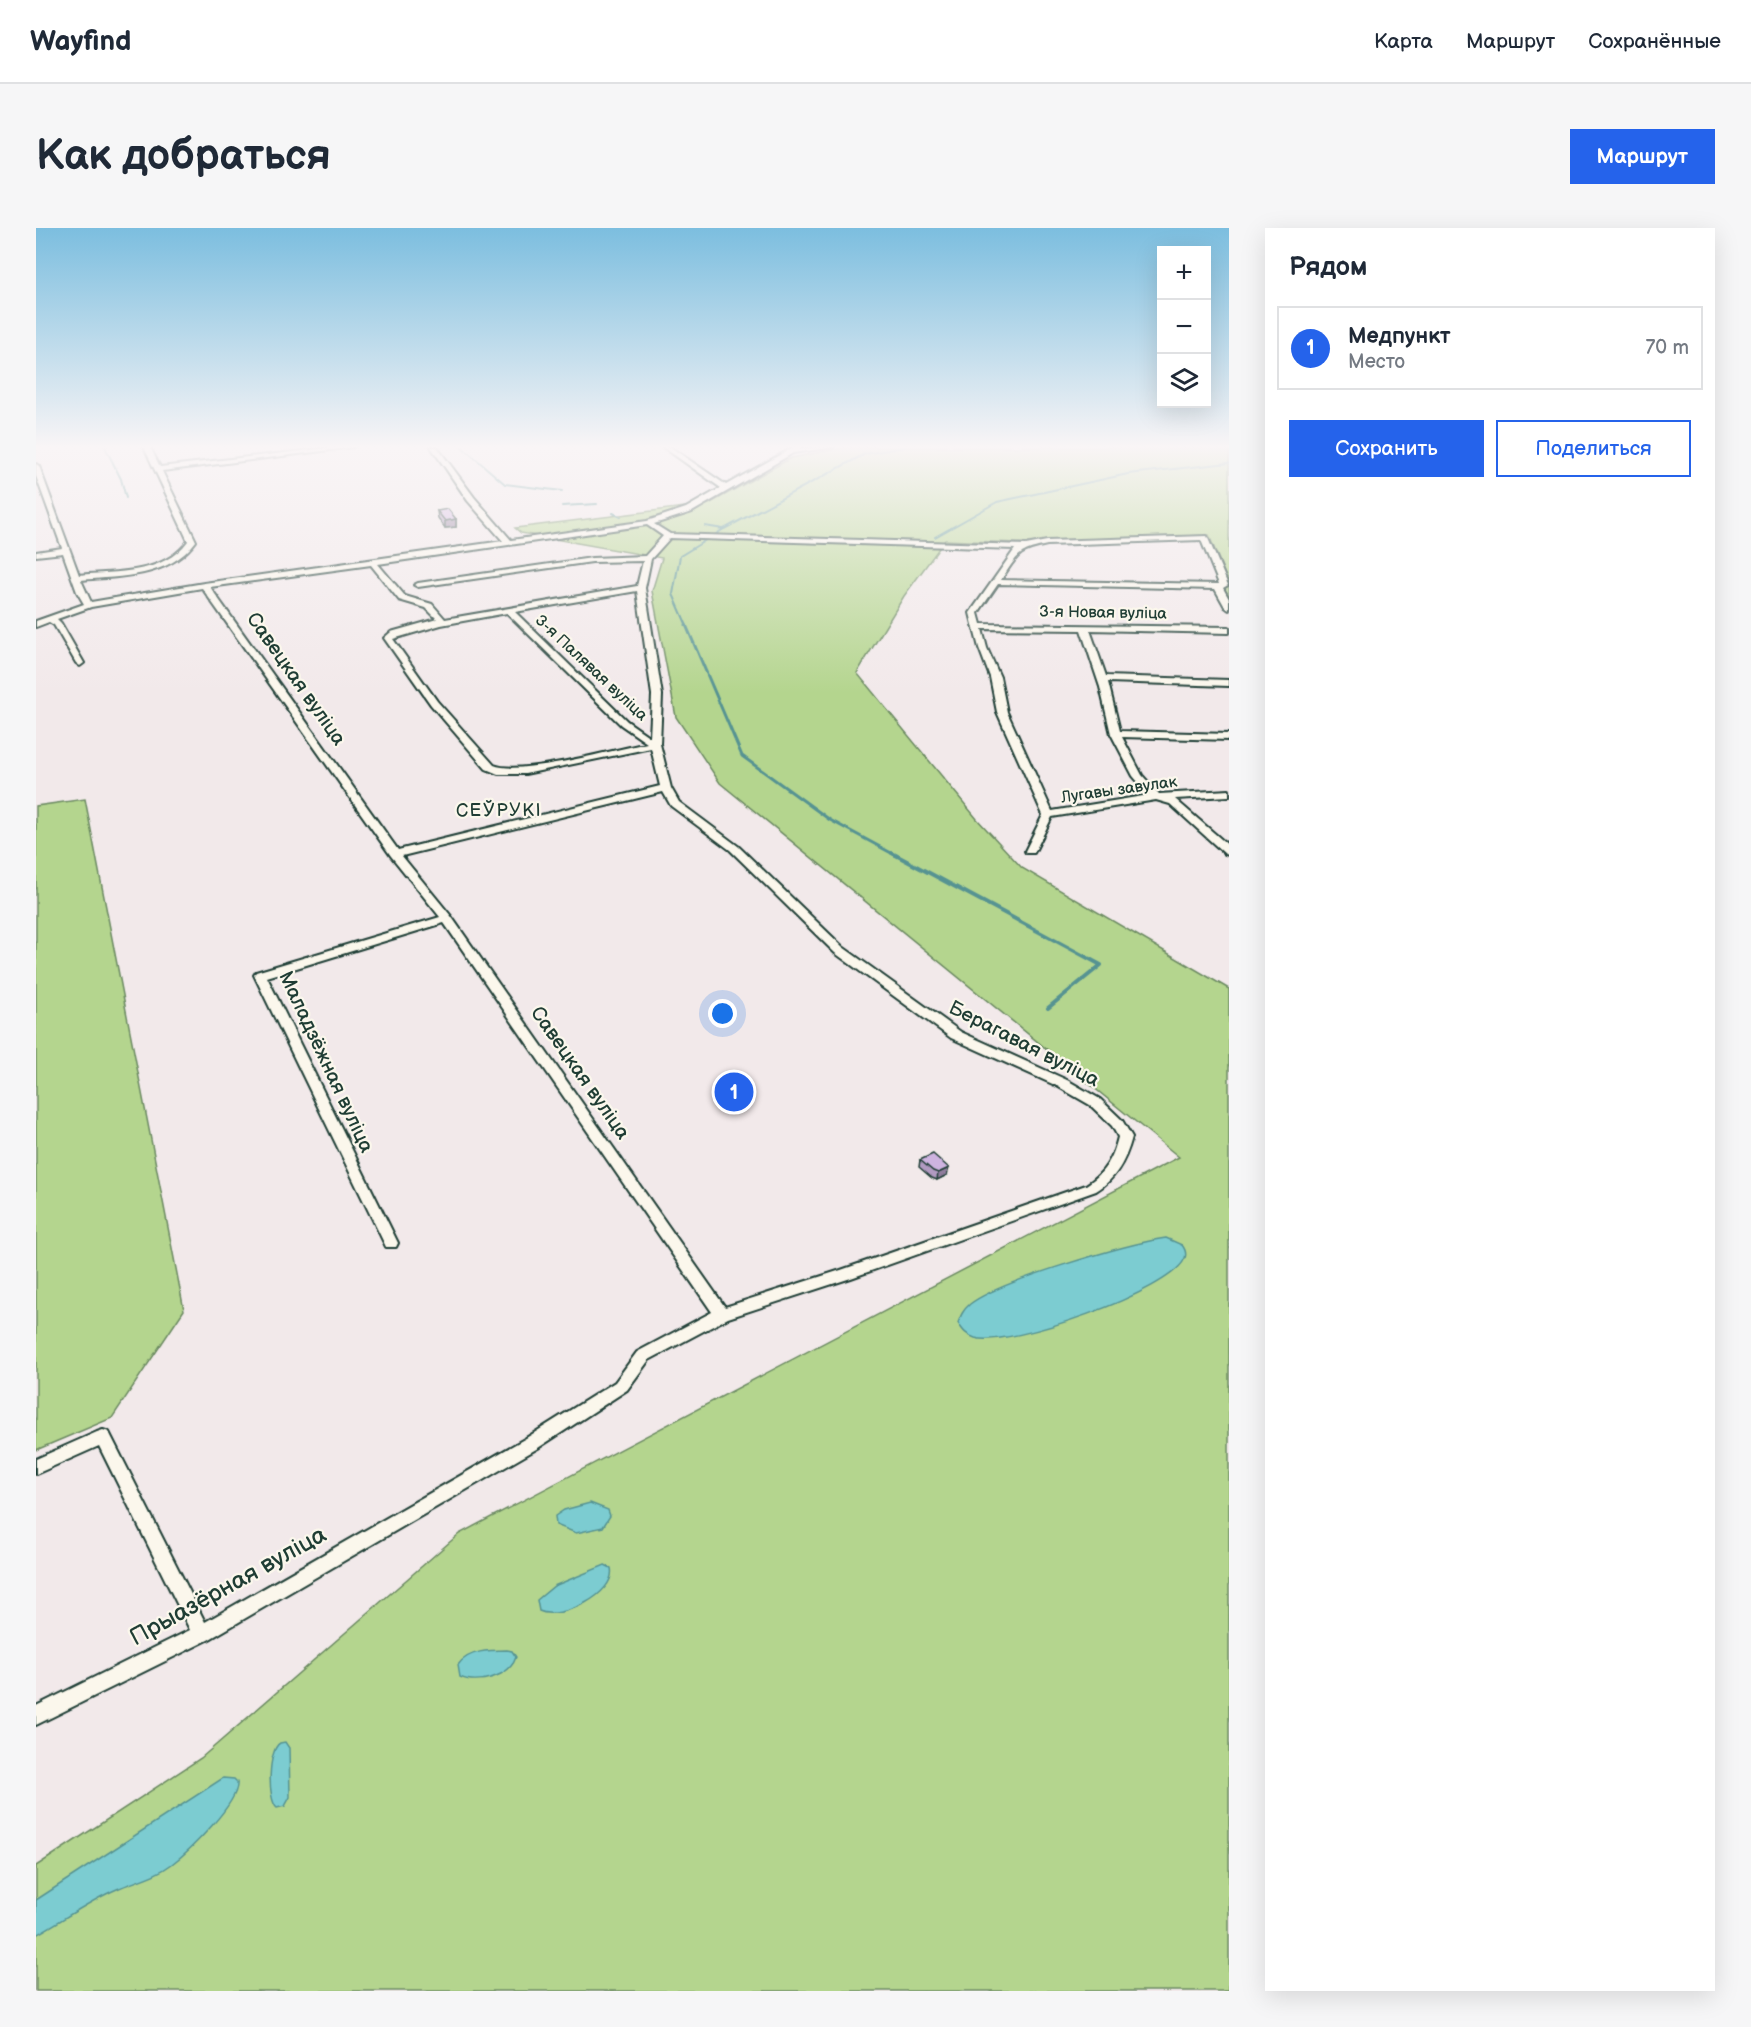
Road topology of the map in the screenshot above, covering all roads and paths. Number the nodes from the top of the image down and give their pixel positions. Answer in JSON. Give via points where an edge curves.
{"nodes":[{"id":1,"x":59,"y":529,"type":"edge"},
{"id":2,"x":186,"y":529,"type":"edge"},
{"id":3,"x":496,"y":529,"type":"edge"},
{"id":4,"x":602,"y":529,"type":"edge"},
{"id":5,"x":658,"y":529,"type":"edge"},
{"id":6,"x":668,"y":536,"type":"junction"},
{"id":7,"x":508,"y":542,"type":"junction"},
{"id":8,"x":1026,"y":547,"type":"junction"},
{"id":9,"x":66,"y":550,"type":"junction"},
{"id":10,"x":36,"y":554,"type":"edge"},
{"id":11,"x":647,"y":558,"type":"junction"},
{"id":12,"x":372,"y":561,"type":"junction"},
{"id":13,"x":78,"y":578,"type":"junction"},
{"id":14,"x":995,"y":582,"type":"junction"},
{"id":15,"x":204,"y":585,"type":"junction"},
{"id":16,"x":418,"y":585,"type":"dead end"},
{"id":17,"x":1218,"y":587,"type":"junction"},
{"id":18,"x":641,"y":588,"type":"junction"},
{"id":19,"x":89,"y":605,"type":"junction"},
{"id":20,"x":1229,"y":607,"type":"edge"},
{"id":21,"x":509,"y":611,"type":"junction"},
{"id":22,"x":48,"y":618,"type":"junction"},
{"id":23,"x":441,"y":622,"type":"junction"},
{"id":24,"x":36,"y":624,"type":"edge"},
{"id":25,"x":977,"y":626,"type":"junction"},
{"id":26,"x":1085,"y":629,"type":"junction"},
{"id":27,"x":1229,"y":630,"type":"edge"},
{"id":28,"x":80,"y":663,"type":"dead end"},
{"id":29,"x":1102,"y":679,"type":"junction"},
{"id":30,"x":1229,"y":683,"type":"edge"},
{"id":31,"x":1116,"y":734,"type":"junction"},
{"id":32,"x":1229,"y":736,"type":"edge"},
{"id":33,"x":656,"y":744,"type":"junction"},
{"id":34,"x":666,"y":788,"type":"junction"},
{"id":35,"x":1229,"y":793,"type":"edge"},
{"id":36,"x":1156,"y":796,"type":"junction"},
{"id":37,"x":1048,"y":815,"type":"junction"},
{"id":38,"x":1030,"y":851,"type":"dead end"},
{"id":39,"x":1229,"y":852,"type":"edge"},
{"id":40,"x":395,"y":854,"type":"junction"},
{"id":41,"x":447,"y":918,"type":"junction"},
{"id":42,"x":391,"y":1242,"type":"dead end"},
{"id":43,"x":722,"y":1314,"type":"junction"},
{"id":44,"x":36,"y":1467,"type":"edge"},
{"id":45,"x":201,"y":1634,"type":"junction"},
{"id":46,"x":36,"y":1716,"type":"edge"}],
"edges":[{"from":1,"to":9,"type":"street"},
{"from":2,"to":13,"type":"street","via":[[192,541],[178,558],[156,567]]},
{"from":3,"to":7,"type":"street"},
{"from":4,"to":7,"type":"street"},
{"from":5,"to":6,"type":"street"},
{"from":6,"to":8,"type":"street"},
{"from":6,"to":11,"type":"street"},
{"from":7,"to":12,"type":"street"},
{"from":8,"to":14,"type":"street","via":[[1017,551]]},
{"from":8,"to":17,"type":"street","via":[[1204,538],[1224,585]]},
{"from":9,"to":10,"type":"street"},
{"from":9,"to":13,"type":"street"},
{"from":11,"to":16,"type":"street","via":[[592,560]]},
{"from":11,"to":18,"type":"street"},
{"from":12,"to":15,"type":"street"},
{"from":12,"to":23,"type":"street","via":[[402,598],[429,606]]},
{"from":13,"to":19,"type":"street"},
{"from":14,"to":17,"type":"street"},
{"from":14,"to":25,"type":"street","via":[[974,614]]},
{"from":15,"to":19,"type":"street"},
{"from":15,"to":40,"type":"street","name":"Савецкая вуліца"},
{"from":17,"to":20,"type":"street"},
{"from":18,"to":21,"type":"street"},
{"from":18,"to":33,"type":"street","via":[[657,695]]},
{"from":19,"to":22,"type":"street"},
{"from":21,"to":23,"type":"street"},
{"from":21,"to":33,"type":"street","name":"3-я Палявая вуліца","via":[[624,723]]},
{"from":22,"to":24,"type":"street"},
{"from":22,"to":28,"type":"street","via":[[57,623]]},
{"from":23,"to":33,"type":"street","via":[[387,638],[434,703],[490,767],[502,772],[525,771]]},
{"from":25,"to":26,"type":"street","name":"3-я Новая вуліца"},
{"from":25,"to":37,"type":"street","via":[[995,677],[1002,712]]},
{"from":26,"to":27,"type":"street","name":"3-я Новая вуліца"},
{"from":26,"to":29,"type":"street"},
{"from":29,"to":30,"type":"street"},
{"from":29,"to":31,"type":"street"},
{"from":31,"to":32,"type":"street"},
{"from":31,"to":36,"type":"street","via":[[1138,776]]},
{"from":33,"to":34,"type":"street"},
{"from":34,"to":40,"type":"street"},
{"from":34,"to":43,"type":"street","name":"Берагавая вуліца","via":[[675,804],[734,848],[839,950],[956,1035],[1095,1102],[1111,1116],[1125,1137],[1120,1157],[1103,1181],[1091,1188],[846,1275]]},
{"from":35,"to":36,"type":"street","name":"Лугавы завулак"},
{"from":36,"to":37,"type":"street","name":"Лугавы завулак"},
{"from":36,"to":39,"type":"street","via":[[1174,802]]},
{"from":37,"to":38,"type":"street"},
{"from":40,"to":41,"type":"street","name":"Савецкая вуліца"},
{"from":41,"to":42,"type":"street","name":"Маладзёжная вуліца","via":[[260,975]]},
{"from":41,"to":43,"type":"street","name":"Савецкая вуліца"},
{"from":43,"to":45,"type":"street","name":"Прыазёрная вуліца","via":[[643,1356],[621,1386],[532,1443]]},
{"from":44,"to":45,"type":"street","via":[[104,1437]]},
{"from":45,"to":46,"type":"street","name":"Прыазёрная вуліца"}]}
